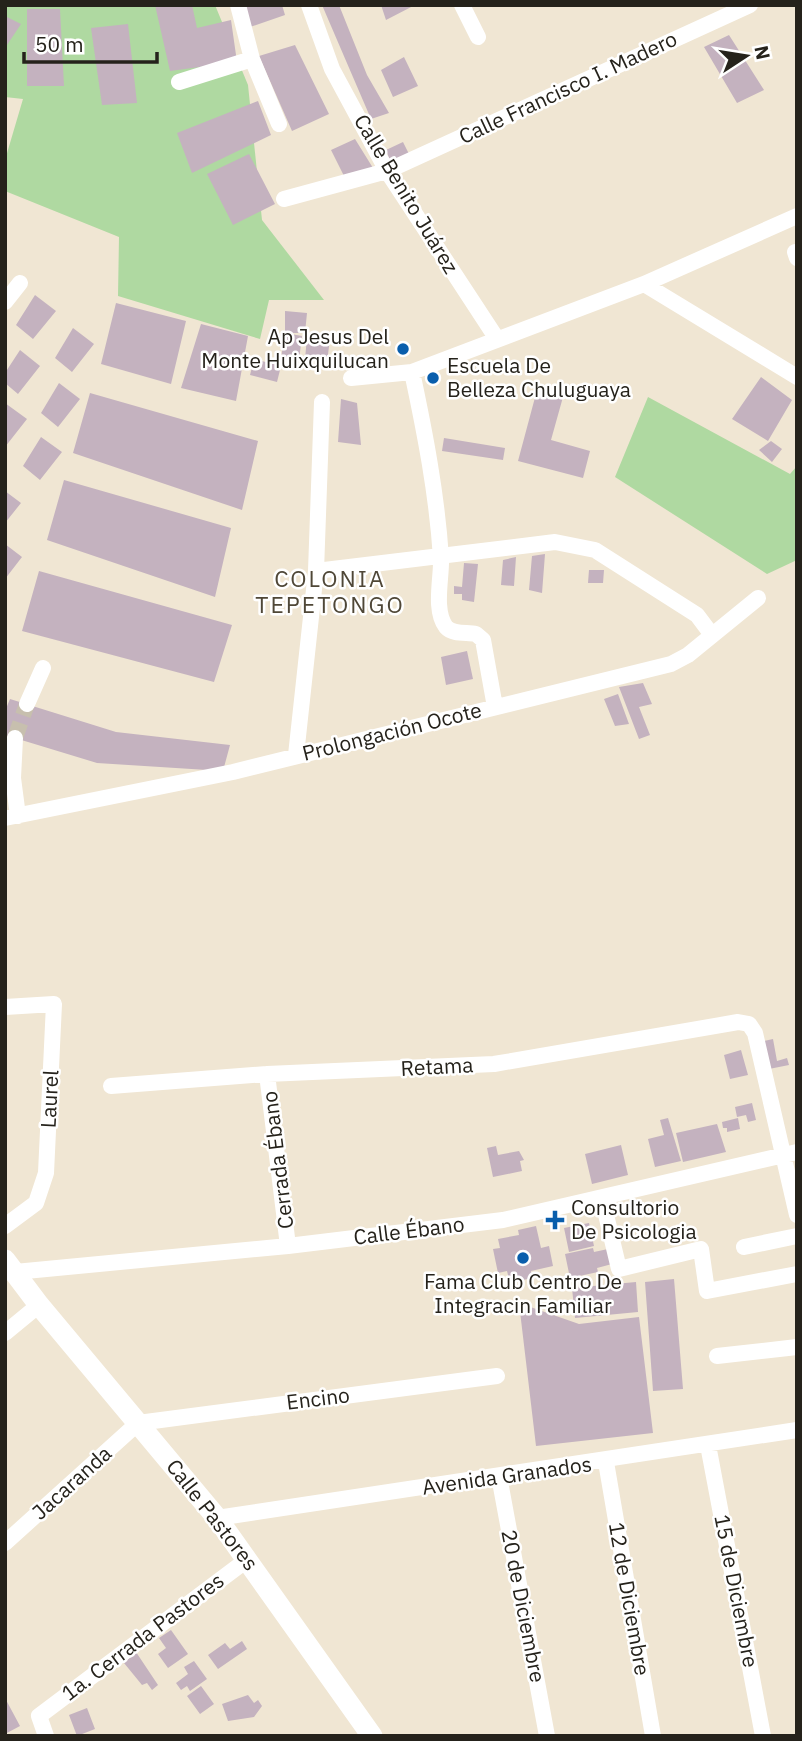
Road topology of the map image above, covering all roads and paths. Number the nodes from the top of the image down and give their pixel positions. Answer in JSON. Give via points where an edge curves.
{"nodes":[{"id":1,"x":238,"y":5,"type":"edge"},
{"id":2,"x":309,"y":5,"type":"edge"},
{"id":3,"x":462,"y":5,"type":"edge"},
{"id":4,"x":750,"y":5,"type":"edge"},
{"id":5,"x":478,"y":37,"type":"dead end"},
{"id":6,"x":252,"y":59,"type":"junction"},
{"id":7,"x":179,"y":82,"type":"dead end"},
{"id":8,"x":279,"y":124,"type":"dead end"},
{"id":9,"x":387,"y":171,"type":"junction"},
{"id":10,"x":284,"y":199,"type":"dead end"},
{"id":11,"x":797,"y":216,"type":"edge"},
{"id":12,"x":20,"y":283,"type":"dead end"},
{"id":13,"x":644,"y":284,"type":"junction"},
{"id":14,"x":5,"y":302,"type":"edge"},
{"id":15,"x":497,"y":340,"type":"junction"},
{"id":16,"x":412,"y":372,"type":"junction"},
{"id":17,"x":797,"y":377,"type":"edge"},
{"id":18,"x":351,"y":378,"type":"dead end"},
{"id":19,"x":322,"y":402,"type":"dead end"},
{"id":20,"x":441,"y":558,"type":"junction"},
{"id":21,"x":316,"y":572,"type":"junction"},
{"id":22,"x":758,"y":598,"type":"dead end"},
{"id":23,"x":712,"y":635,"type":"junction"},
{"id":24,"x":43,"y":668,"type":"dead end"},
{"id":25,"x":27,"y":704,"type":"tunnel mouth"},
{"id":26,"x":495,"y":706,"type":"junction"},
{"id":27,"x":15,"y":738,"type":"tunnel mouth"},
{"id":28,"x":296,"y":755,"type":"junction"},
{"id":29,"x":12,"y":817,"type":"edge"},
{"id":30,"x":5,"y":1007,"type":"edge"},
{"id":31,"x":267,"y":1074,"type":"junction"},
{"id":32,"x":111,"y":1086,"type":"dead end"},
{"id":33,"x":791,"y":1154,"type":"edge"},
{"id":34,"x":602,"y":1198,"type":"junction"},
{"id":35,"x":797,"y":1213,"type":"edge"},
{"id":36,"x":5,"y":1226,"type":"edge"},
{"id":37,"x":797,"y":1237,"type":"edge"},
{"id":38,"x":288,"y":1246,"type":"junction"},
{"id":39,"x":744,"y":1247,"type":"dead end"},
{"id":40,"x":10,"y":1266,"type":"edge"},
{"id":41,"x":797,"y":1274,"type":"edge"},
{"id":42,"x":38,"y":1305,"type":"junction"},
{"id":43,"x":5,"y":1333,"type":"edge"},
{"id":44,"x":797,"y":1347,"type":"edge"},
{"id":45,"x":718,"y":1356,"type":"dead end"},
{"id":46,"x":497,"y":1376,"type":"dead end"},
{"id":47,"x":138,"y":1423,"type":"junction"},
{"id":48,"x":797,"y":1430,"type":"edge"},
{"id":49,"x":708,"y":1446,"type":"junction"},
{"id":50,"x":606,"y":1462,"type":"junction"},
{"id":51,"x":499,"y":1476,"type":"junction"},
{"id":52,"x":217,"y":1518,"type":"junction"},
{"id":53,"x":5,"y":1543,"type":"edge"},
{"id":54,"x":248,"y":1559,"type":"junction"},
{"id":55,"x":46,"y":1736,"type":"edge"},
{"id":56,"x":372,"y":1736,"type":"edge"},
{"id":57,"x":547,"y":1736,"type":"edge"},
{"id":58,"x":653,"y":1736,"type":"edge"},
{"id":59,"x":763,"y":1736,"type":"edge"}],
"edges":[{"from":1,"to":6,"type":"street"},
{"from":2,"to":9,"type":"street","name":"Calle Benito Juárez","via":[[332,69]]},
{"from":3,"to":5,"type":"street"},
{"from":4,"to":9,"type":"street","name":"Calle Francisco I. Madero"},
{"from":6,"to":7,"type":"street"},
{"from":6,"to":8,"type":"street"},
{"from":9,"to":10,"type":"street","name":"Calle Francisco I. Madero"},
{"from":9,"to":15,"type":"street","name":"Calle Benito Juárez"},
{"from":11,"to":13,"type":"street"},
{"from":12,"to":14,"type":"street"},
{"from":13,"to":15,"type":"street"},
{"from":13,"to":17,"type":"street"},
{"from":15,"to":16,"type":"street"},
{"from":16,"to":18,"type":"street"},
{"from":16,"to":20,"type":"street","via":[[428,451]]},
{"from":19,"to":21,"type":"street"},
{"from":20,"to":21,"type":"street"},
{"from":20,"to":23,"type":"street","via":[[555,542],[575,544],[595,550],[697,615]]},
{"from":20,"to":26,"type":"street","via":[[442,618],[447,628],[476,634],[482,640]]},
{"from":21,"to":28,"type":"street"},
{"from":22,"to":23,"type":"street","name":"Prolongación Ocote"},
{"from":23,"to":26,"type":"street","name":"Prolongación Ocote","via":[[671,664]]},
{"from":24,"to":25,"type":"street"},
{"from":26,"to":28,"type":"street","name":"Prolongación Ocote"},
{"from":27,"to":29,"type":"street"},
{"from":28,"to":29,"type":"street","name":"Prolongación Ocote"},
{"from":30,"to":36,"type":"street","name":"Laurel","via":[[54,1004],[46,1173],[36,1203]]},
{"from":31,"to":32,"type":"street","name":"Retama"},
{"from":31,"to":33,"type":"street","name":"Retama","via":[[494,1064],[738,1022],[748,1024],[755,1033]]},
{"from":31,"to":38,"type":"street","name":"Cerrada Ébano"},
{"from":33,"to":34,"type":"street","name":"Calle Ébano"},
{"from":33,"to":35,"type":"street"},
{"from":34,"to":38,"type":"street","name":"Calle Ébano","via":[[503,1220]]},
{"from":34,"to":41,"type":"street","via":[[619,1269],[701,1249],[707,1291]]},
{"from":37,"to":39,"type":"street"},
{"from":38,"to":40,"type":"street","name":"Calle Ébano"},
{"from":40,"to":42,"type":"street","name":"Calle Pastores"},
{"from":42,"to":43,"type":"street"},
{"from":42,"to":47,"type":"street","name":"Calle Pastores"},
{"from":44,"to":45,"type":"street"},
{"from":46,"to":47,"type":"street","name":"Encino"},
{"from":47,"to":52,"type":"street","name":"Calle Pastores"},
{"from":47,"to":53,"type":"street","name":"Jacaranda"},
{"from":48,"to":49,"type":"street","name":"Avenida Granados"},
{"from":49,"to":50,"type":"street","name":"Avenida Granados"},
{"from":49,"to":59,"type":"street","name":"15 de Diciembre"},
{"from":50,"to":51,"type":"street","name":"Avenida Granados"},
{"from":50,"to":58,"type":"street","name":"12 de Diciembre"},
{"from":51,"to":52,"type":"street","name":"Avenida Granados"},
{"from":51,"to":57,"type":"street","name":"20 de Diciembre"},
{"from":52,"to":54,"type":"street","name":"Calle Pastores"},
{"from":54,"to":55,"type":"street","name":"1a. Cerrada Pastores","via":[[39,1716]]},
{"from":54,"to":56,"type":"street","name":"Calle Pastores"}]}
